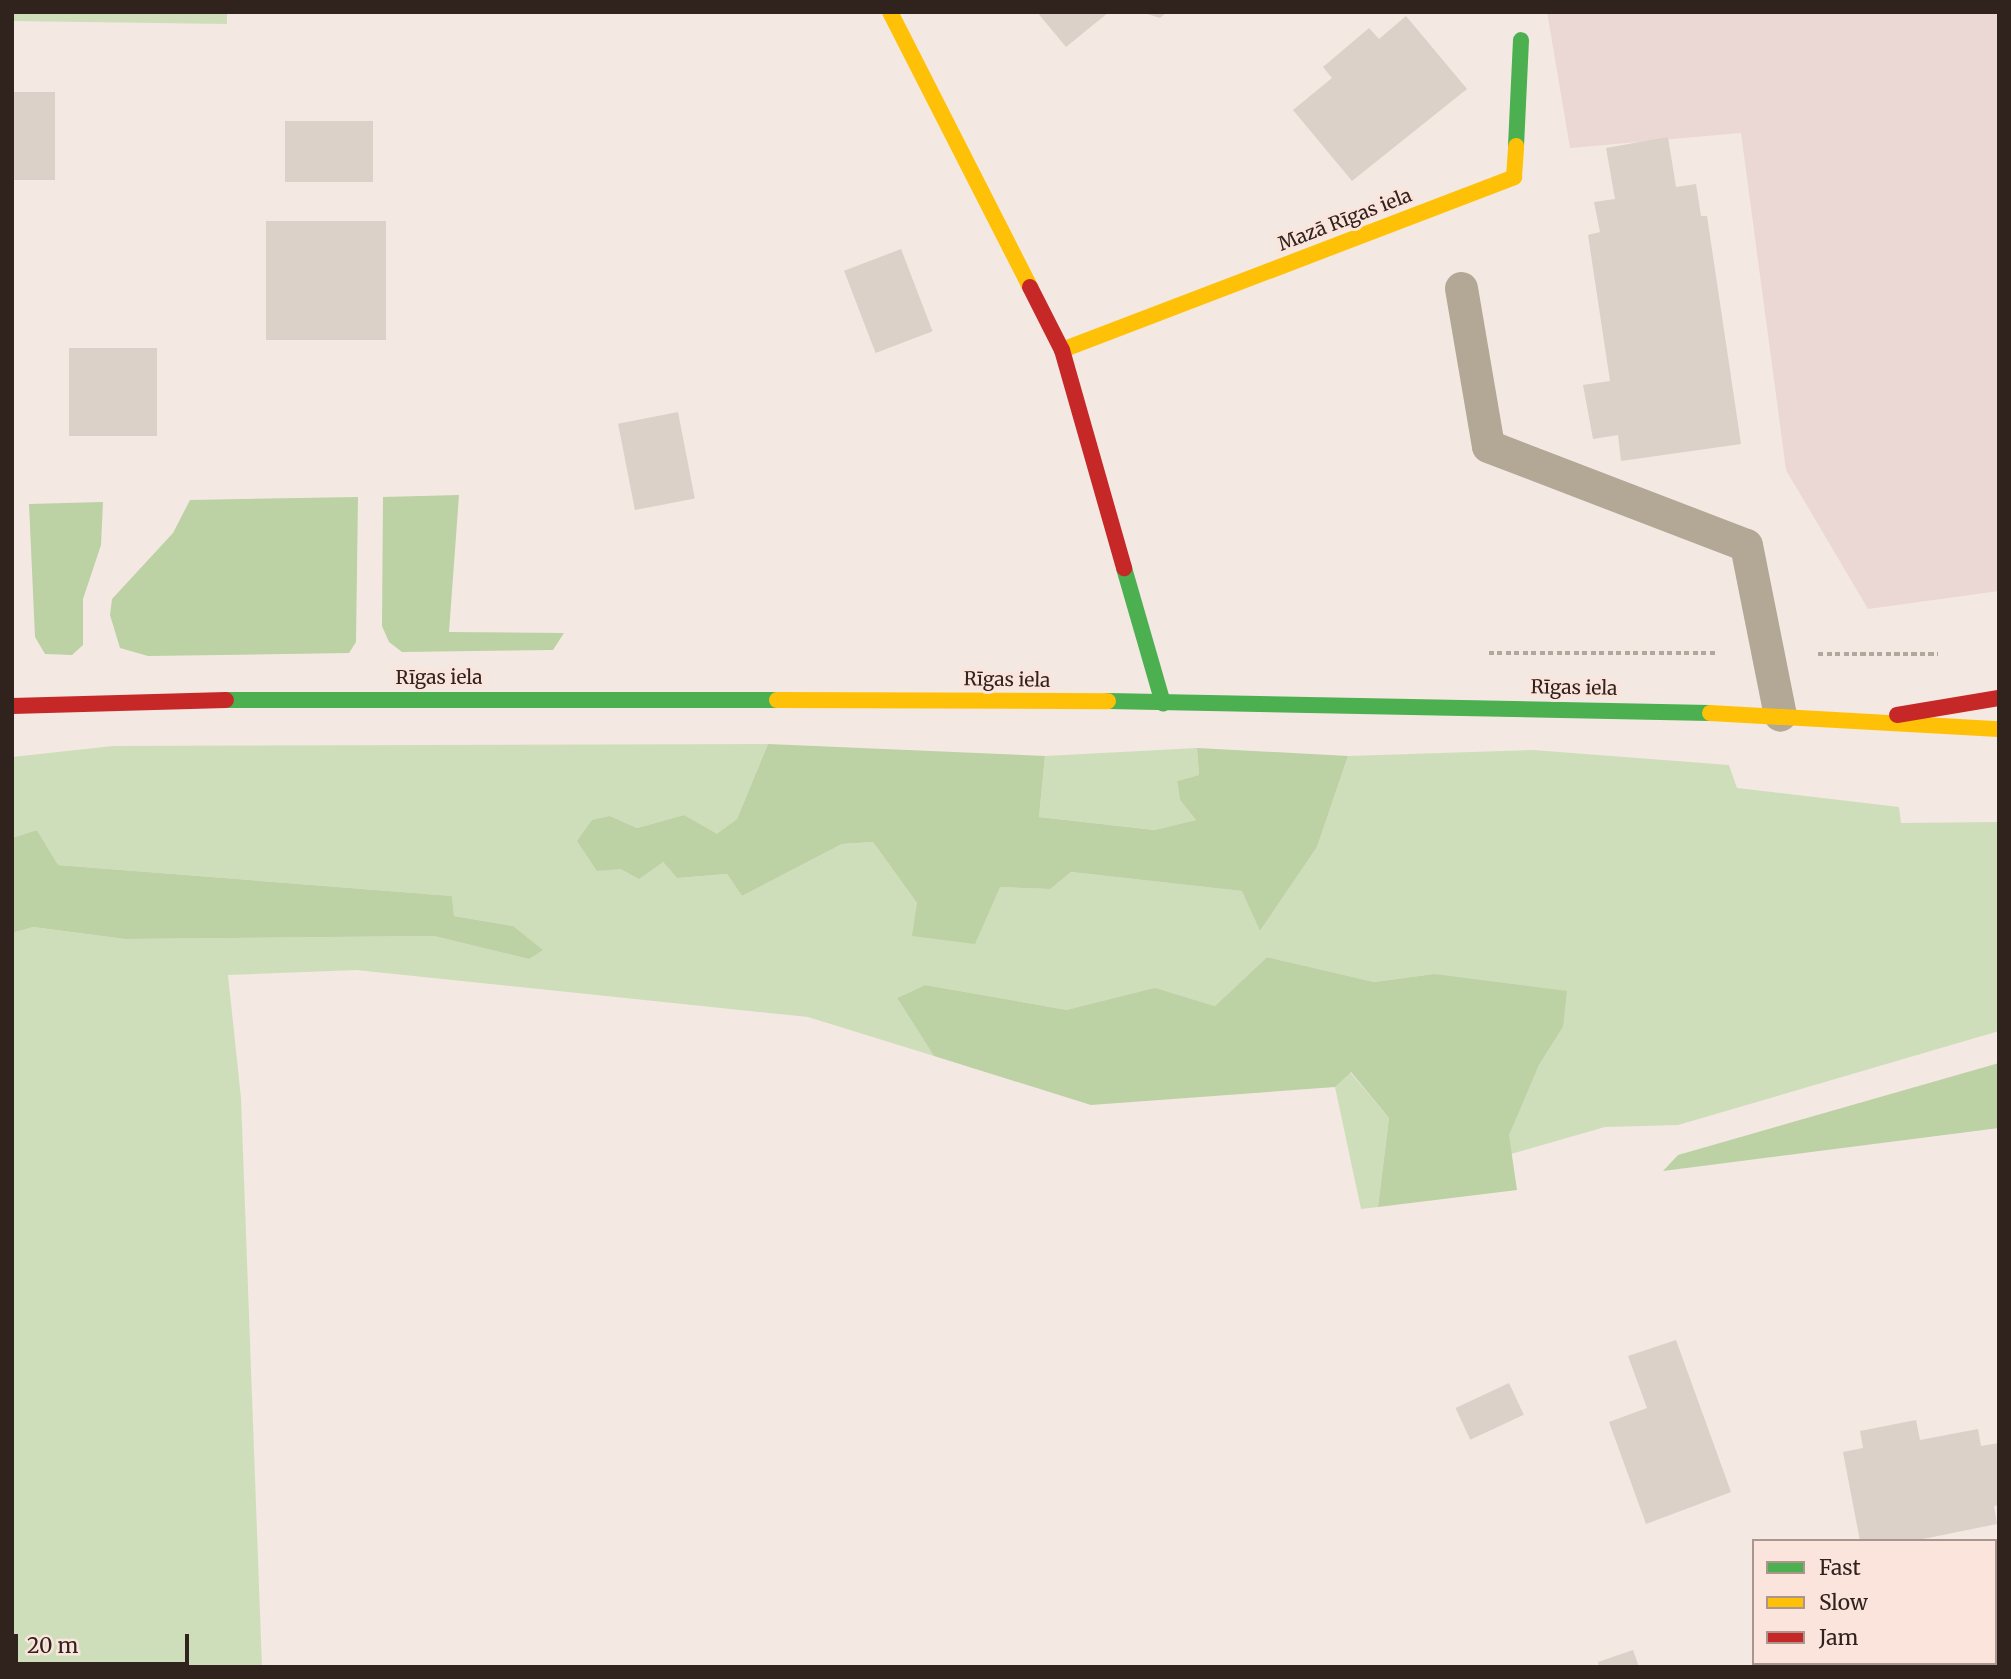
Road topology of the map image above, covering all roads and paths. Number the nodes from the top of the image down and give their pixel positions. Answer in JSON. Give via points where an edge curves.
{"nodes":[{"id":1,"x":890,"y":12,"type":"edge"},
{"id":2,"x":1521,"y":40,"type":"dead end"},
{"id":3,"x":1461,"y":288,"type":"dead end"},
{"id":4,"x":1062,"y":350,"type":"junction"},
{"id":5,"x":1999,"y":698,"type":"edge"},
{"id":6,"x":1163,"y":703,"type":"junction"},
{"id":7,"x":12,"y":706,"type":"edge"},
{"id":8,"x":1780,"y":715,"type":"junction"},
{"id":9,"x":1871,"y":719,"type":"junction"},
{"id":10,"x":1999,"y":729,"type":"edge"}],
"edges":[{"from":1,"to":4,"type":"main road"},
{"from":2,"to":4,"type":"main road","name":"Mazā Rīgas iela","via":[[1514,177]]},
{"from":3,"to":8,"type":"lane","via":[[1488,446],[1746,545]]},
{"from":4,"to":6,"type":"main road"},
{"from":5,"to":9,"type":"main road","name":"Rīgas iela"},
{"from":6,"to":7,"type":"main road","name":"Rīgas iela","via":[[354,699]]},
{"from":6,"to":8,"type":"main road","name":"Rīgas iela"},
{"from":8,"to":9,"type":"main road","name":"Rīgas iela"},
{"from":9,"to":10,"type":"main road"}]}
